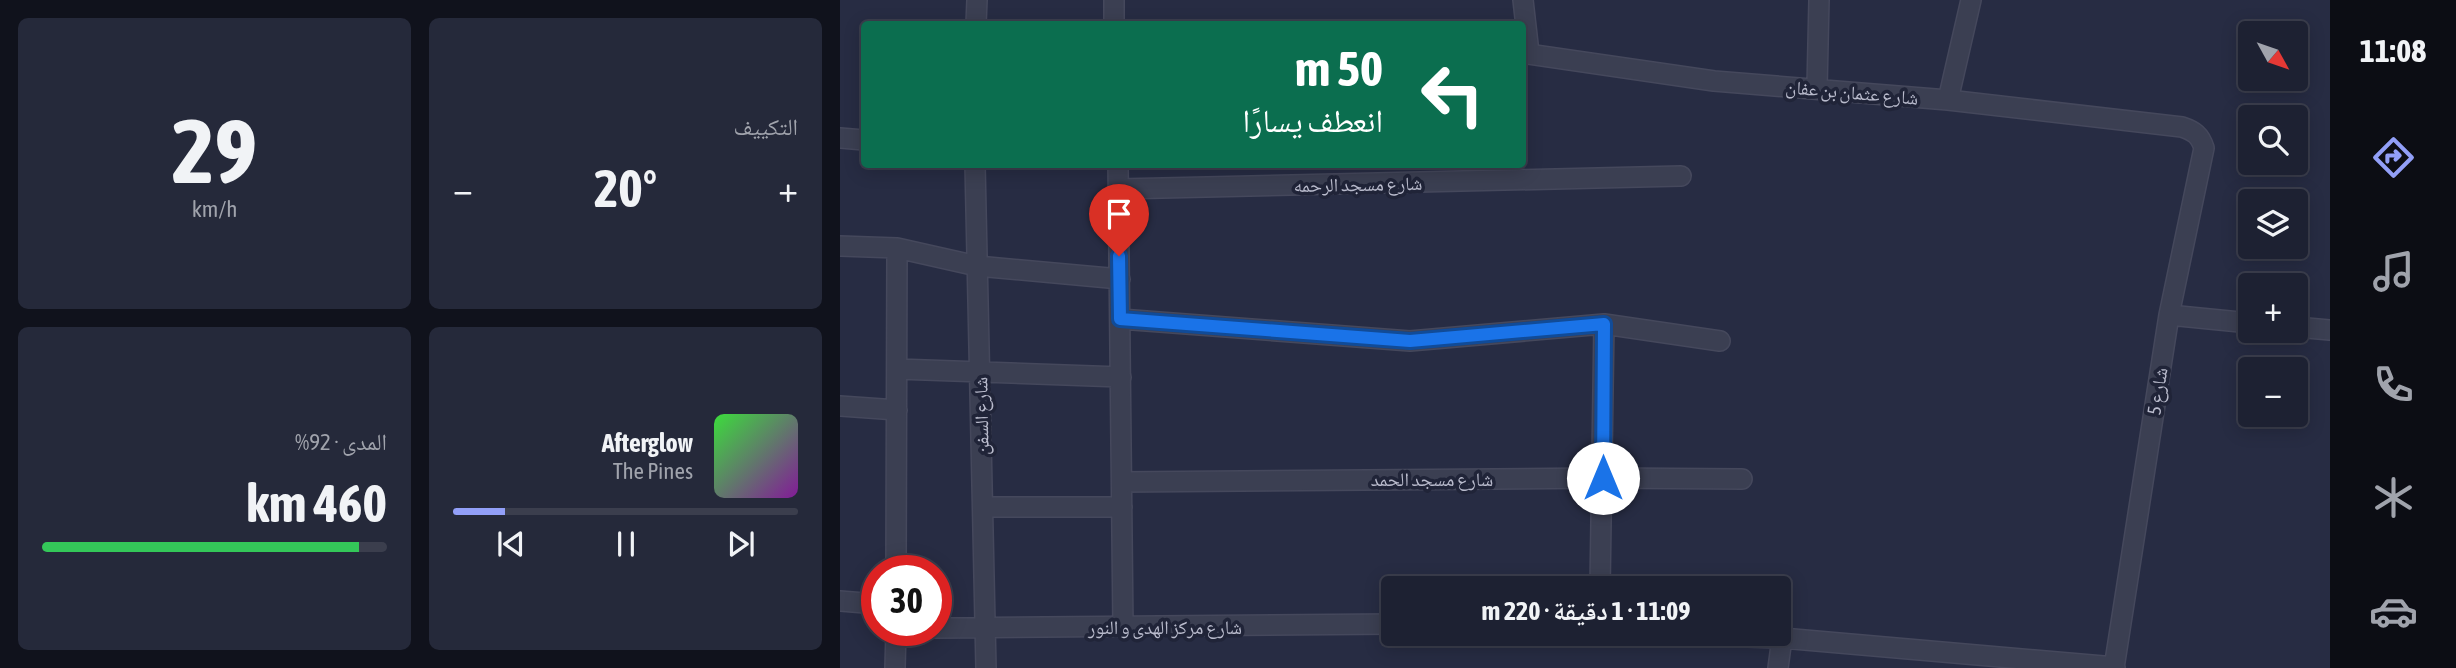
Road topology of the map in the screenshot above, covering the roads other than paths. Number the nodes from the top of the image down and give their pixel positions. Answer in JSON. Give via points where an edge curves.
{"nodes":[{"id":1,"x":977,"y":0,"type":"edge"},
{"id":2,"x":1114,"y":0,"type":"edge"},
{"id":3,"x":1523,"y":0,"type":"edge"},
{"id":4,"x":1819,"y":0,"type":"edge"},
{"id":5,"x":1971,"y":0,"type":"edge"},
{"id":6,"x":976,"y":21,"type":"edge"},
{"id":7,"x":1114,"y":21,"type":"edge"},
{"id":8,"x":1524,"y":21,"type":"edge"},
{"id":9,"x":1526,"y":53,"type":"edge"},
{"id":10,"x":1817,"y":88,"type":"junction"},
{"id":11,"x":1948,"y":100,"type":"junction"},
{"id":12,"x":2182,"y":127,"type":"joint"},
{"id":13,"x":840,"y":138,"type":"edge"},
{"id":14,"x":861,"y":140,"type":"edge"},
{"id":15,"x":975,"y":168,"type":"edge"},
{"id":16,"x":1118,"y":168,"type":"edge"},
{"id":17,"x":1681,"y":176,"type":"dead end"},
{"id":18,"x":1119,"y":189,"type":"junction"},
{"id":19,"x":840,"y":246,"type":"edge"},
{"id":20,"x":897,"y":248,"type":"junction"},
{"id":21,"x":977,"y":266,"type":"junction"},
{"id":22,"x":1120,"y":279,"type":"junction"},
{"id":23,"x":2169,"y":315,"type":"junction"},
{"id":24,"x":1120,"y":319,"type":"junction"},
{"id":25,"x":2238,"y":322,"type":"edge"},
{"id":26,"x":1604,"y":324,"type":"junction"},
{"id":27,"x":2308,"y":328,"type":"edge"},
{"id":28,"x":2330,"y":330,"type":"edge"},
{"id":29,"x":1720,"y":341,"type":"dead end"},
{"id":30,"x":897,"y":369,"type":"junction"},
{"id":31,"x":980,"y":372,"type":"junction"},
{"id":32,"x":1121,"y":377,"type":"junction"},
{"id":33,"x":840,"y":406,"type":"edge"},
{"id":34,"x":897,"y":410,"type":"junction"},
{"id":35,"x":1603,"y":478,"type":"junction"},
{"id":36,"x":1742,"y":479,"type":"dead end"},
{"id":37,"x":1122,"y":482,"type":"junction"},
{"id":38,"x":982,"y":507,"type":"junction"},
{"id":39,"x":1122,"y":507,"type":"junction"},
{"id":40,"x":896,"y":555,"type":"edge"},
{"id":41,"x":1600,"y":576,"type":"edge"},
{"id":42,"x":840,"y":601,"type":"edge"},
{"id":43,"x":861,"y":603,"type":"edge"},
{"id":44,"x":1381,"y":624,"type":"edge"},
{"id":45,"x":985,"y":626,"type":"junction"},
{"id":46,"x":952,"y":627,"type":"edge"},
{"id":47,"x":1123,"y":628,"type":"junction"},
{"id":48,"x":1791,"y":639,"type":"edge"},
{"id":49,"x":896,"y":646,"type":"edge"},
{"id":50,"x":1781,"y":646,"type":"edge"},
{"id":51,"x":2115,"y":667,"type":"edge"},
{"id":52,"x":895,"y":668,"type":"edge"},
{"id":53,"x":986,"y":668,"type":"edge"},
{"id":54,"x":1778,"y":668,"type":"edge"}],
"edges":[{"from":1,"to":6,"type":"street"},
{"from":2,"to":7,"type":"street"},
{"from":3,"to":8,"type":"street"},
{"from":4,"to":10,"type":"street"},
{"from":5,"to":11,"type":"street"},
{"from":9,"to":10,"type":"street","name":"شارع عثمان بن عفان","via":[[1714,81]]},
{"from":10,"to":11,"type":"street","name":"شارع عثمان بن عفان"},
{"from":11,"to":12,"type":"street","name":"شارع عثمان بن عفان"},
{"from":12,"to":23,"type":"street","name":"شارع 5","via":[[2192,130],[2204,148]]},
{"from":13,"to":14,"type":"street"},
{"from":15,"to":21,"type":"street","name":"شارع السفن"},
{"from":16,"to":18,"type":"street"},
{"from":17,"to":18,"type":"street","name":"شارع مسجد الرحمه"},
{"from":18,"to":22,"type":"street"},
{"from":19,"to":20,"type":"street"},
{"from":20,"to":21,"type":"street"},
{"from":20,"to":30,"type":"street"},
{"from":21,"to":22,"type":"street"},
{"from":21,"to":31,"type":"street","name":"شارع السفن"},
{"from":22,"to":24,"type":"street"},
{"from":23,"to":25,"type":"street"},
{"from":23,"to":51,"type":"street","name":"شارع 5"},
{"from":24,"to":26,"type":"street","via":[[1410,341]]},
{"from":24,"to":32,"type":"street"},
{"from":26,"to":29,"type":"street"},
{"from":26,"to":35,"type":"street"},
{"from":27,"to":28,"type":"street"},
{"from":30,"to":31,"type":"street"},
{"from":30,"to":34,"type":"street"},
{"from":31,"to":32,"type":"street"},
{"from":31,"to":38,"type":"street","name":"شارع السفن"},
{"from":32,"to":37,"type":"street"},
{"from":33,"to":34,"type":"street"},
{"from":34,"to":40,"type":"street"},
{"from":35,"to":36,"type":"street","name":"شارع مسجد الحمد"},
{"from":35,"to":37,"type":"street","name":"شارع مسجد الحمد"},
{"from":35,"to":41,"type":"street"},
{"from":37,"to":39,"type":"street"},
{"from":38,"to":39,"type":"street"},
{"from":38,"to":45,"type":"street","name":"شارع السفن"},
{"from":39,"to":47,"type":"street"},
{"from":42,"to":43,"type":"street"},
{"from":44,"to":47,"type":"street","name":"شارع مركز الهدى و النور"},
{"from":45,"to":46,"type":"street","name":"شارع مركز الهدى و النور"},
{"from":45,"to":47,"type":"street","name":"شارع مركز الهدى و النور"},
{"from":45,"to":53,"type":"street","name":"شارع السفن"},
{"from":48,"to":51,"type":"street"},
{"from":49,"to":52,"type":"street"},
{"from":50,"to":54,"type":"street"}]}
